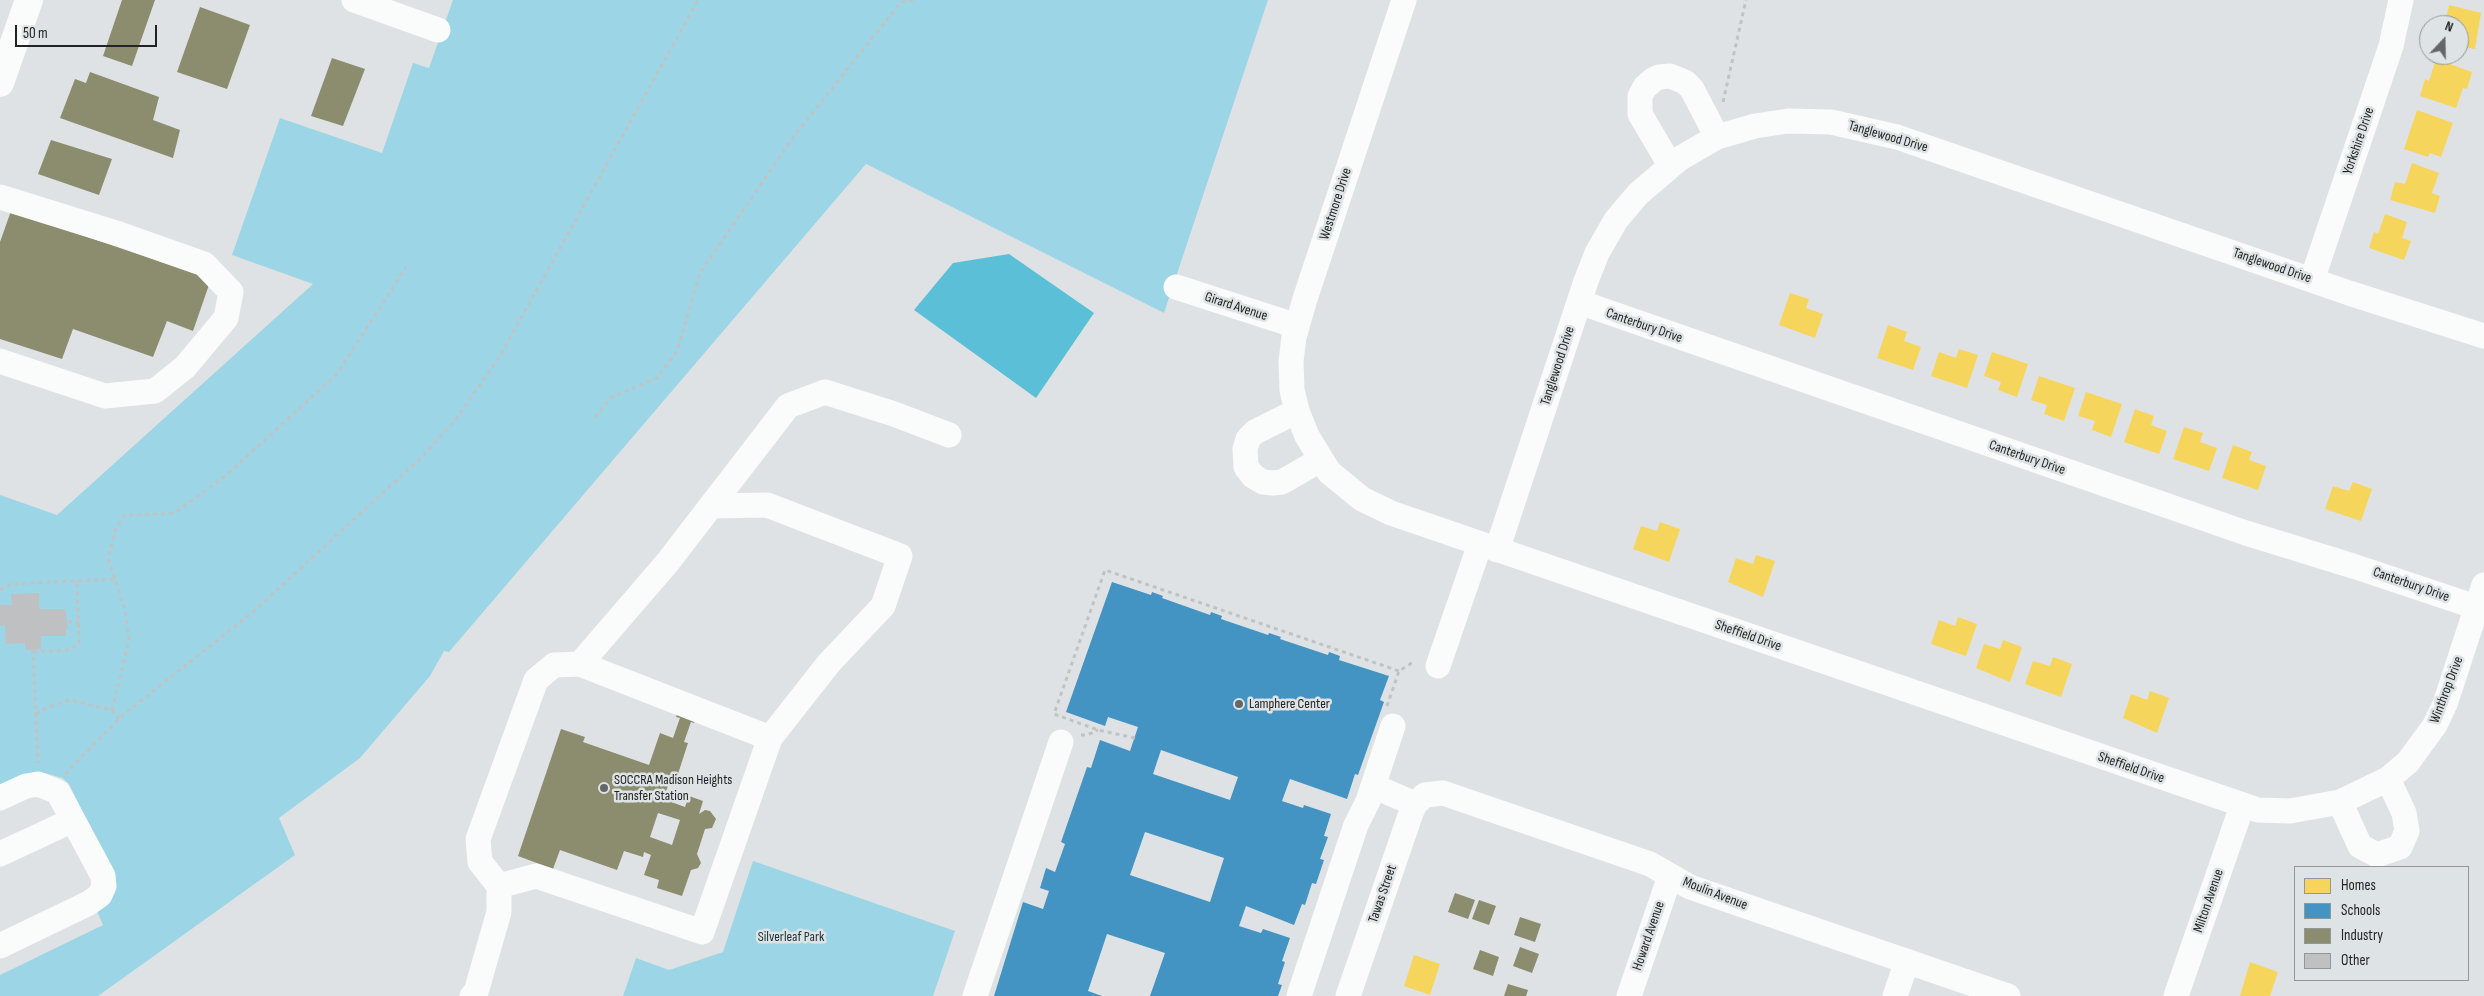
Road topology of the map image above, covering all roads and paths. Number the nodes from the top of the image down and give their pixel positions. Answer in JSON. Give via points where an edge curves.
{"nodes":[{"id":1,"x":29,"y":0,"type":"edge"},
{"id":2,"x":354,"y":0,"type":"edge"},
{"id":3,"x":698,"y":0,"type":"edge"},
{"id":4,"x":916,"y":0,"type":"edge"},
{"id":5,"x":1404,"y":0,"type":"edge"},
{"id":6,"x":1746,"y":0,"type":"edge"},
{"id":7,"x":2401,"y":0,"type":"edge"},
{"id":8,"x":438,"y":30,"type":"dead end"},
{"id":9,"x":5,"y":55,"type":"edge"},
{"id":10,"x":0,"y":84,"type":"edge"},
{"id":11,"x":1721,"y":103,"type":"dead end"},
{"id":12,"x":1716,"y":138,"type":"junction"},
{"id":13,"x":1670,"y":165,"type":"junction"},
{"id":14,"x":0,"y":197,"type":"edge"},
{"id":15,"x":406,"y":267,"type":"dead end"},
{"id":16,"x":2312,"y":280,"type":"junction"},
{"id":17,"x":1176,"y":287,"type":"dead end"},
{"id":18,"x":1578,"y":302,"type":"junction"},
{"id":19,"x":1296,"y":326,"type":"junction"},
{"id":20,"x":2484,"y":336,"type":"edge"},
{"id":21,"x":0,"y":361,"type":"edge"},
{"id":22,"x":1297,"y":411,"type":"junction"},
{"id":23,"x":595,"y":417,"type":"dead end"},
{"id":24,"x":949,"y":435,"type":"dead end"},
{"id":25,"x":1320,"y":460,"type":"junction"},
{"id":26,"x":711,"y":506,"type":"junction"},
{"id":27,"x":1488,"y":547,"type":"junction"},
{"id":28,"x":114,"y":579,"type":"junction"},
{"id":29,"x":77,"y":580,"type":"junction"},
{"id":30,"x":0,"y":590,"type":"edge"},
{"id":31,"x":2480,"y":596,"type":"edge"},
{"id":32,"x":68,"y":622,"type":"dead end"},
{"id":33,"x":78,"y":622,"type":"junction"},
{"id":34,"x":580,"y":664,"type":"junction"},
{"id":35,"x":1427,"y":664,"type":"joint"},
{"id":36,"x":1399,"y":670,"type":"junction"},
{"id":37,"x":1389,"y":701,"type":"dead end"},
{"id":38,"x":112,"y":710,"type":"junction"},
{"id":39,"x":36,"y":714,"type":"junction"},
{"id":40,"x":119,"y":719,"type":"junction"},
{"id":41,"x":1393,"y":726,"type":"dead end"},
{"id":42,"x":1098,"y":730,"type":"junction"},
{"id":43,"x":770,"y":738,"type":"junction"},
{"id":44,"x":1069,"y":738,"type":"joint"},
{"id":45,"x":1135,"y":738,"type":"dead end"},
{"id":46,"x":39,"y":768,"type":"dead end"},
{"id":47,"x":63,"y":776,"type":"dead end"},
{"id":48,"x":2388,"y":779,"type":"junction"},
{"id":49,"x":1373,"y":786,"type":"junction"},
{"id":50,"x":0,"y":798,"type":"edge"},
{"id":51,"x":1420,"y":800,"type":"junction"},
{"id":52,"x":2340,"y":802,"type":"junction"},
{"id":53,"x":2242,"y":806,"type":"junction"},
{"id":54,"x":73,"y":820,"type":"junction"},
{"id":55,"x":0,"y":854,"type":"edge"},
{"id":56,"x":1670,"y":876,"type":"junction"},
{"id":57,"x":499,"y":886,"type":"junction"},
{"id":58,"x":0,"y":946,"type":"edge"},
{"id":59,"x":1907,"y":961,"type":"junction"},
{"id":60,"x":472,"y":996,"type":"edge"},
{"id":61,"x":976,"y":996,"type":"edge"},
{"id":62,"x":1299,"y":996,"type":"edge"},
{"id":63,"x":1348,"y":996,"type":"edge"},
{"id":64,"x":1629,"y":996,"type":"edge"},
{"id":65,"x":1895,"y":996,"type":"edge"},
{"id":66,"x":2008,"y":996,"type":"edge"},
{"id":67,"x":2176,"y":996,"type":"edge"}],
"edges":[{"from":1,"to":9,"type":"main road"},
{"from":2,"to":8,"type":"street"},
{"from":3,"to":40,"type":"path","via":[[500,356],[456,419],[424,454],[253,612]]},
{"from":4,"to":23,"type":"path","via":[[901,2],[865,46],[794,136],[700,272],[677,351],[657,378],[612,397]]},
{"from":5,"to":19,"type":"street","name":"Westmore Drive"},
{"from":6,"to":11,"type":"path"},
{"from":7,"to":16,"type":"street","name":"Yorkshire Drive","via":[[2391,46]]},
{"from":9,"to":10,"type":"main road"},
{"from":12,"to":13,"type":"street","name":"Tanglewood Drive"},
{"from":12,"to":13,"type":"street","via":[[1692,89],[1685,82],[1670,76],[1653,80],[1640,96],[1640,114]]},
{"from":12,"to":16,"type":"street","name":"Tanglewood Drive","via":[[1754,126],[1788,121],[1831,122],[1863,128]]},
{"from":13,"to":18,"type":"street","name":"Tanglewood Drive","via":[[1638,194],[1616,220],[1597,253]]},
{"from":14,"to":21,"type":"street","via":[[204,264],[231,292],[226,318],[185,367],[155,391],[106,396]]},
{"from":15,"to":28,"type":"path","via":[[337,374],[224,477],[179,510],[168,514],[125,515],[116,528],[108,558]]},
{"from":16,"to":20,"type":"street","name":"Tanglewood Drive"},
{"from":17,"to":19,"type":"street","name":"Girard Avenue"},
{"from":18,"to":27,"type":"street","name":"Tanglewood Drive"},
{"from":18,"to":31,"type":"street","name":"Canterbury Drive","via":[[2246,533]]},
{"from":19,"to":22,"type":"street","name":"Westmore Drive","via":[[1290,361]]},
{"from":22,"to":25,"type":"street","name":"Sheffield Drive"},
{"from":22,"to":25,"type":"street","via":[[1255,432],[1248,439],[1246,467],[1263,482],[1273,483],[1282,482]]},
{"from":24,"to":26,"type":"street","via":[[825,392],[788,406]]},
{"from":25,"to":27,"type":"street","name":"Sheffield Drive","via":[[1329,472],[1362,499],[1391,514]]},
{"from":26,"to":34,"type":"street","via":[[667,563]]},
{"from":26,"to":43,"type":"street","via":[[767,505],[900,556],[884,606],[829,663]]},
{"from":27,"to":35,"type":"street"},
{"from":27,"to":53,"type":"street","name":"Sheffield Drive"},
{"from":28,"to":29,"type":"path"},
{"from":28,"to":38,"type":"path","via":[[126,610],[129,640]]},
{"from":29,"to":30,"type":"path","via":[[12,584]]},
{"from":29,"to":33,"type":"path"},
{"from":31,"to":48,"type":"street","name":"Winthrop Drive","via":[[2445,704],[2435,725],[2408,762]]},
{"from":32,"to":33,"type":"path"},
{"from":33,"to":39,"type":"path","via":[[79,643],[70,650],[33,651]]},
{"from":34,"to":43,"type":"street"},
{"from":34,"to":57,"type":"street","via":[[554,665],[536,680],[508,755],[478,839],[480,862]]},
{"from":35,"to":36,"type":"path"},
{"from":36,"to":37,"type":"path"},
{"from":36,"to":42,"type":"path","via":[[1104,570],[1054,714]]},
{"from":38,"to":39,"type":"path","via":[[70,700]]},
{"from":38,"to":40,"type":"path"},
{"from":39,"to":46,"type":"path"},
{"from":40,"to":47,"type":"path"},
{"from":41,"to":49,"type":"street"},
{"from":42,"to":44,"type":"path"},
{"from":42,"to":45,"type":"path"},
{"from":43,"to":57,"type":"street","via":[[702,932],[536,876]]},
{"from":44,"to":61,"type":"street"},
{"from":48,"to":52,"type":"street","name":"Winthrop Drive"},
{"from":48,"to":52,"type":"street","via":[[2404,813],[2407,830],[2400,847],[2377,855],[2360,846]]},
{"from":49,"to":51,"type":"street"},
{"from":49,"to":62,"type":"street","via":[[1356,826]]},
{"from":50,"to":54,"type":"street","via":[[26,786],[38,784],[48,787],[58,792]]},
{"from":51,"to":56,"type":"street","name":"Moulin Avenue","via":[[1443,793],[1650,864]]},
{"from":51,"to":63,"type":"street","name":"Tawas Street"},
{"from":52,"to":53,"type":"street","name":"Winthrop Drive","via":[[2278,811]]},
{"from":53,"to":67,"type":"street","name":"Milton Avenue"},
{"from":54,"to":55,"type":"street"},
{"from":54,"to":58,"type":"street","via":[[103,876],[104,886],[100,895]]},
{"from":56,"to":59,"type":"street","name":"Moulin Avenue","via":[[1690,887]]},
{"from":56,"to":64,"type":"street","name":"Howard Avenue"},
{"from":57,"to":60,"type":"street","via":[[499,912],[476,992]]},
{"from":59,"to":65,"type":"street"},
{"from":59,"to":66,"type":"street","name":"Moulin Avenue"}]}
